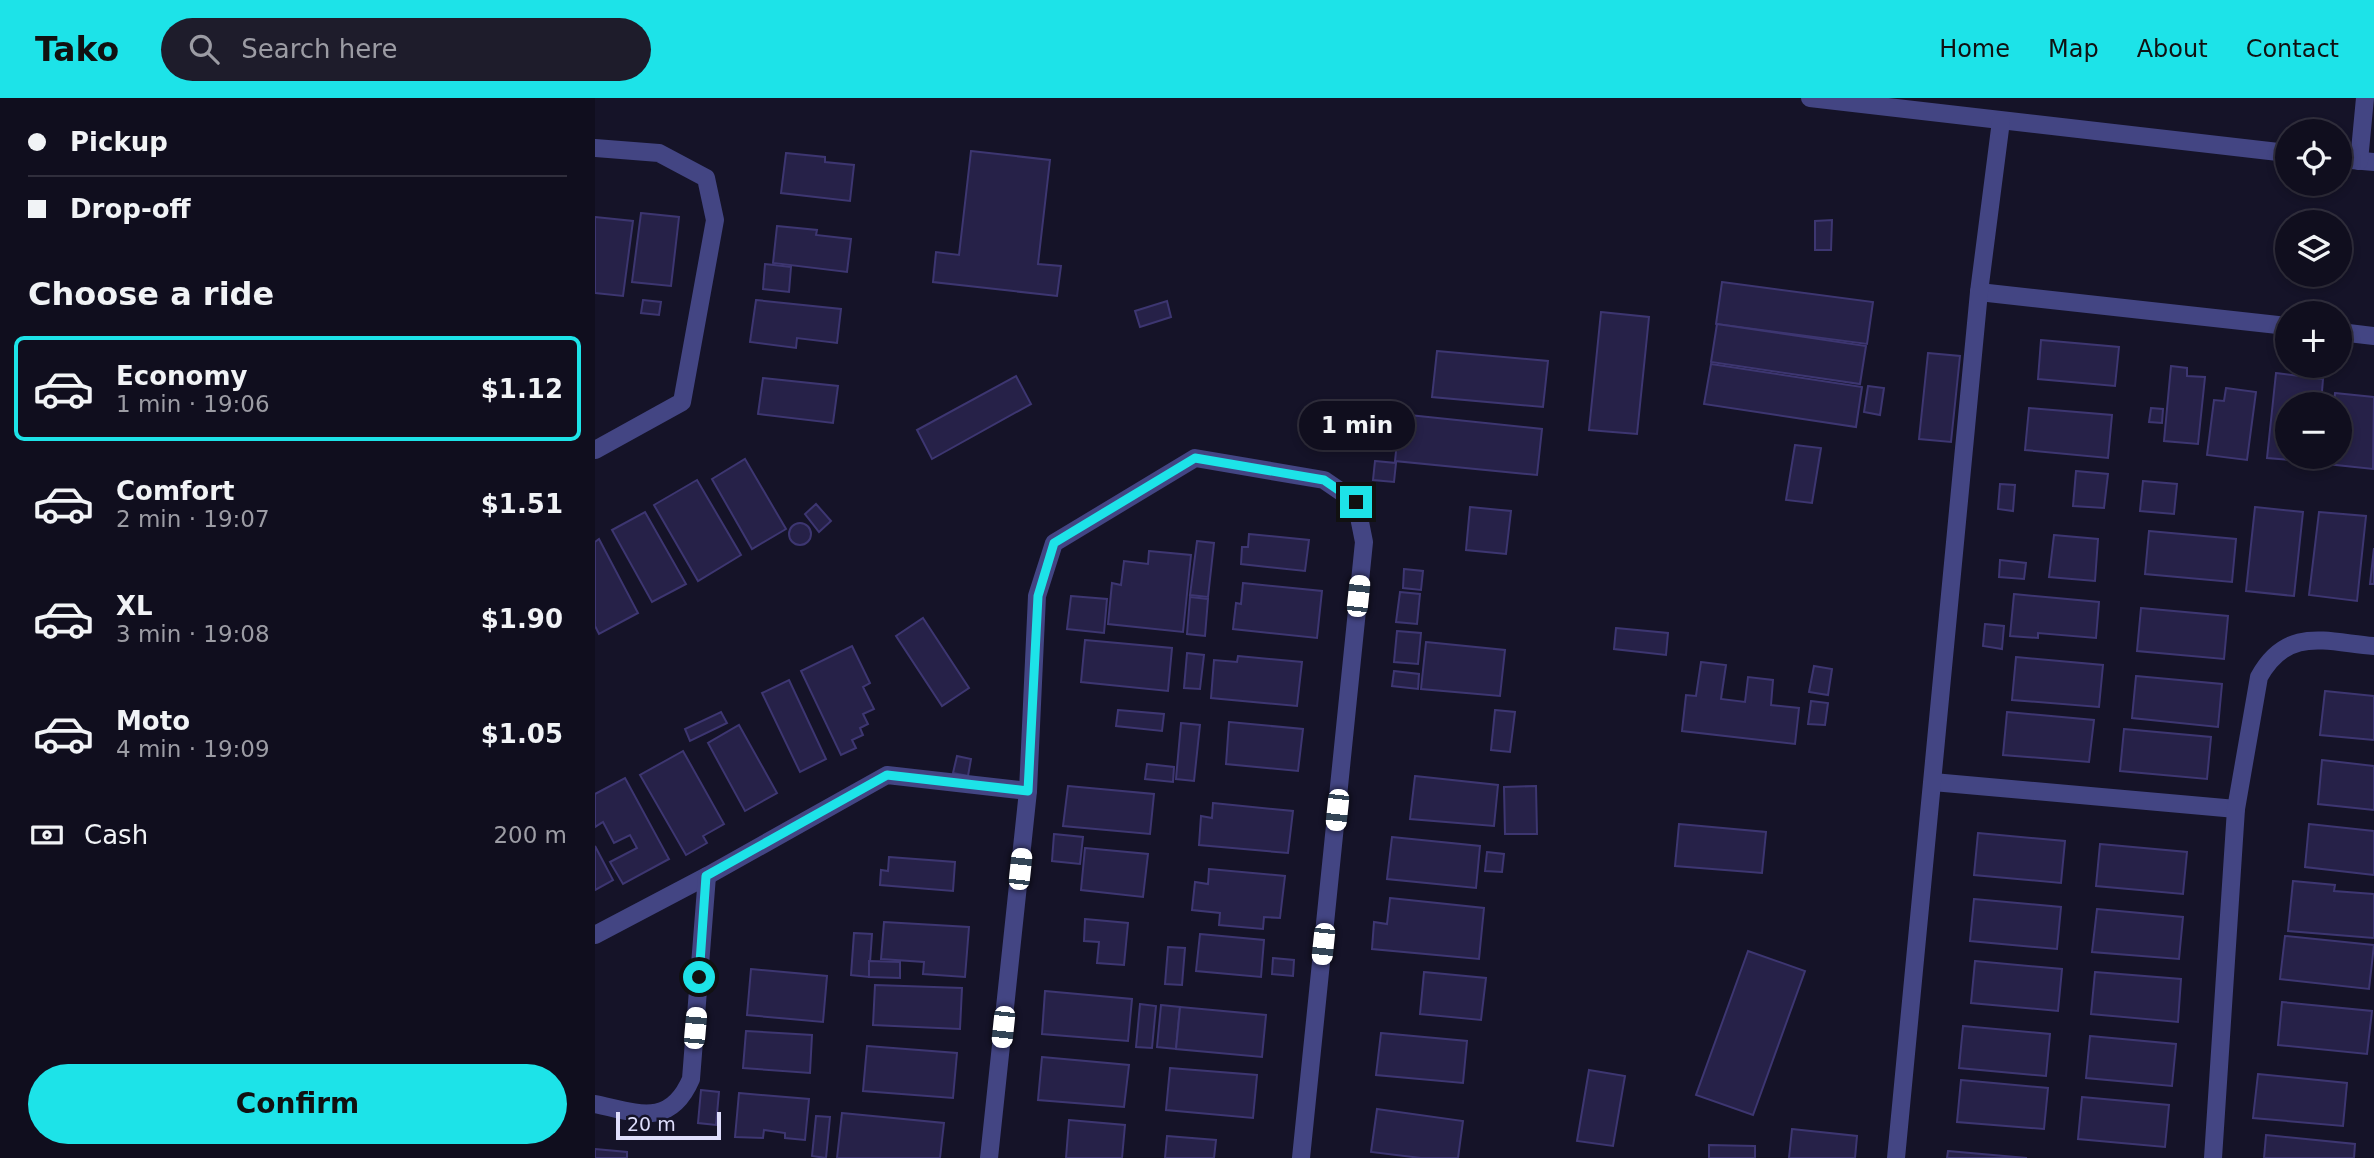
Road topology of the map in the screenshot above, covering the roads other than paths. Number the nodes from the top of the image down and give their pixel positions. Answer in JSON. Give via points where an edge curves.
{"nodes":[{"id":1,"x":1810,"y":98,"type":"edge"},
{"id":2,"x":2365,"y":98,"type":"edge"},
{"id":3,"x":2001,"y":121,"type":"junction"},
{"id":4,"x":595,"y":148,"type":"edge"},
{"id":5,"x":2275,"y":152,"type":"edge"},
{"id":6,"x":2366,"y":162,"type":"edge"},
{"id":7,"x":1979,"y":292,"type":"junction"},
{"id":8,"x":2275,"y":325,"type":"edge"},
{"id":9,"x":2352,"y":333,"type":"edge"},
{"id":10,"x":2374,"y":336,"type":"edge"},
{"id":11,"x":595,"y":450,"type":"edge"},
{"id":12,"x":2374,"y":646,"type":"edge"},
{"id":13,"x":1933,"y":782,"type":"junction"},
{"id":14,"x":1028,"y":791,"type":"junction"},
{"id":15,"x":2236,"y":808,"type":"junction"},
{"id":16,"x":706,"y":876,"type":"junction"},
{"id":17,"x":595,"y":935,"type":"edge"},
{"id":18,"x":595,"y":1104,"type":"edge"},
{"id":19,"x":989,"y":1158,"type":"edge"},
{"id":20,"x":1301,"y":1158,"type":"edge"},
{"id":21,"x":1896,"y":1158,"type":"edge"},
{"id":22,"x":2213,"y":1158,"type":"edge"}],
"edges":[{"from":1,"to":3,"type":"street"},
{"from":2,"to":6,"type":"street"},
{"from":3,"to":5,"type":"street"},
{"from":3,"to":7,"type":"street"},
{"from":4,"to":11,"type":"street","via":[[659,153],[706,177],[715,219],[681,402]]},
{"from":7,"to":8,"type":"street"},
{"from":7,"to":13,"type":"street"},
{"from":9,"to":10,"type":"street"},
{"from":12,"to":15,"type":"street","via":[[2301,640],[2282,648],[2267,664],[2259,677]]},
{"from":13,"to":15,"type":"street"},
{"from":13,"to":21,"type":"street"},
{"from":14,"to":16,"type":"street","via":[[887,775]]},
{"from":14,"to":19,"type":"street"},
{"from":14,"to":20,"type":"street","via":[[1038,596],[1054,543],[1195,458],[1324,480],[1356,502],[1364,542]]},
{"from":15,"to":22,"type":"street"},
{"from":16,"to":17,"type":"street"},
{"from":16,"to":18,"type":"street","via":[[691,1079],[684,1094],[667,1109],[646,1115]]}]}
